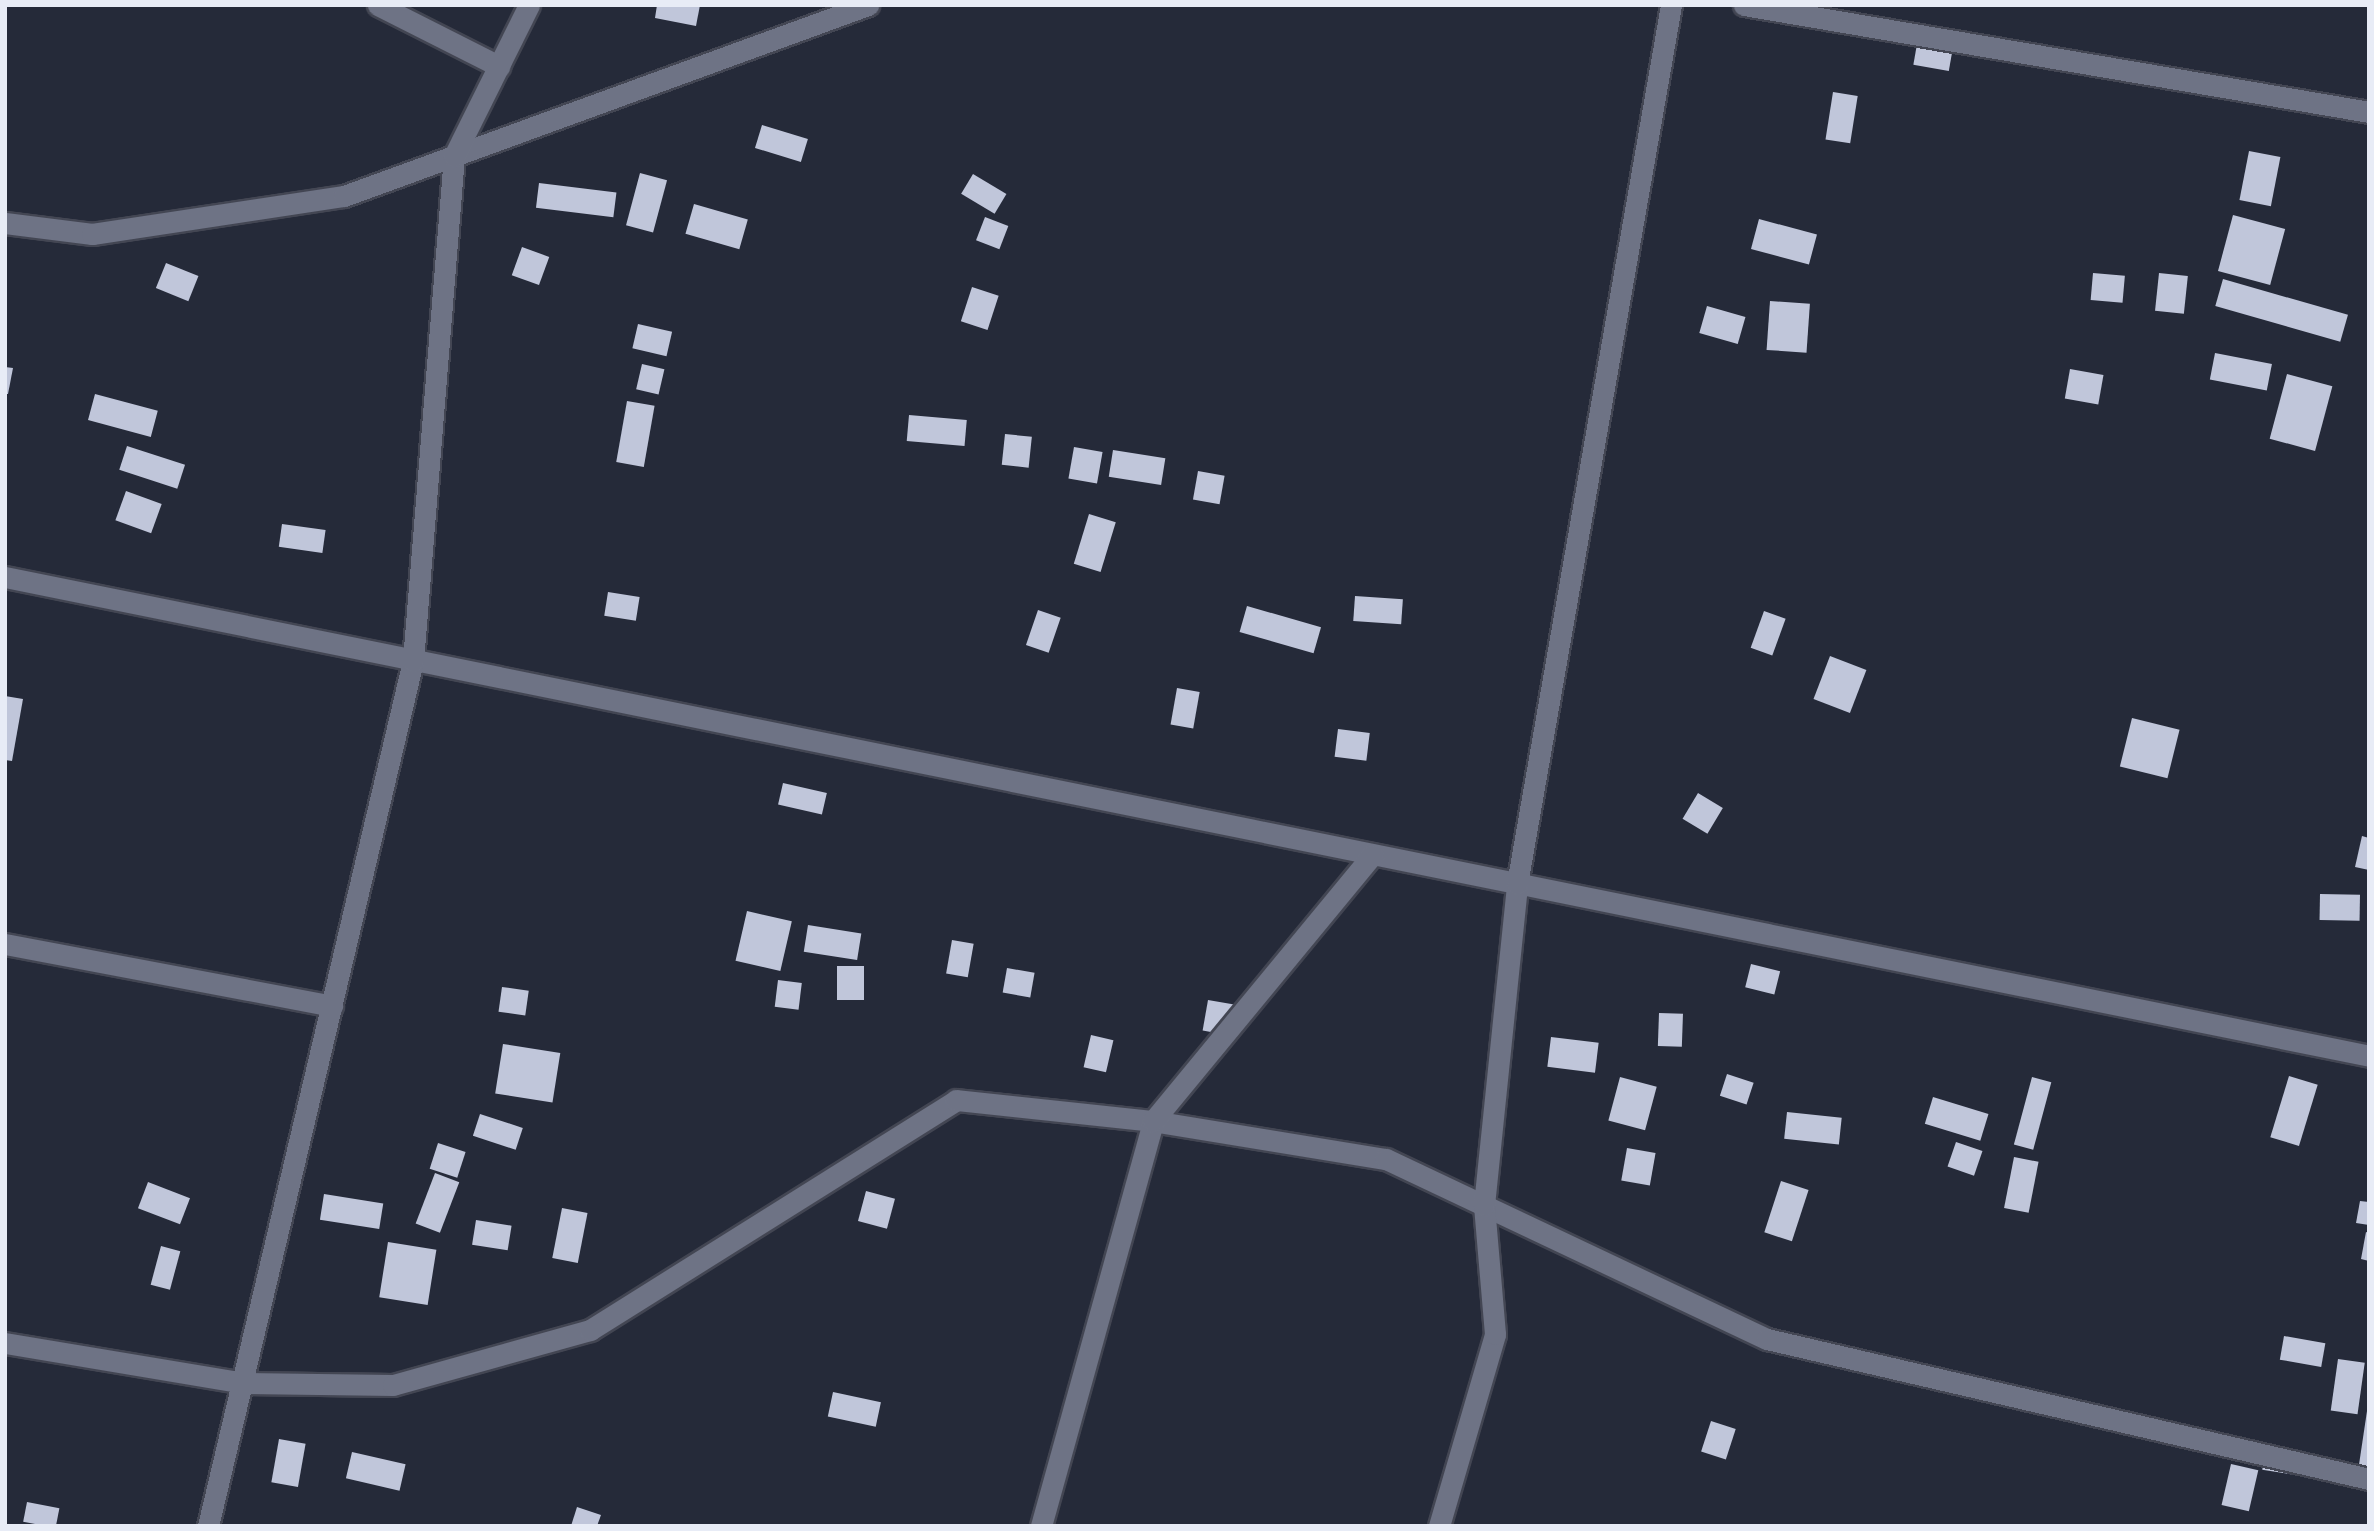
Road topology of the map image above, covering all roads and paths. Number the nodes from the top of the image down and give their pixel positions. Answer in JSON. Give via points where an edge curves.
{"nodes":[{"id":1,"x":378,"y":5,"type":"edge"},
{"id":2,"x":529,"y":5,"type":"edge"},
{"id":3,"x":869,"y":5,"type":"edge"},
{"id":4,"x":1671,"y":5,"type":"edge"},
{"id":5,"x":1744,"y":5,"type":"edge"},
{"id":6,"x":499,"y":66,"type":"junction"},
{"id":7,"x":2369,"y":112,"type":"edge"},
{"id":8,"x":454,"y":156,"type":"junction"},
{"id":9,"x":5,"y":223,"type":"edge"},
{"id":10,"x":5,"y":578,"type":"edge"},
{"id":11,"x":412,"y":660,"type":"junction"},
{"id":12,"x":1372,"y":855,"type":"junction"},
{"id":13,"x":1517,"y":884,"type":"junction"},
{"id":14,"x":5,"y":944,"type":"edge"},
{"id":15,"x":332,"y":1006,"type":"junction"},
{"id":16,"x":2369,"y":1056,"type":"edge"},
{"id":17,"x":1153,"y":1121,"type":"junction"},
{"id":18,"x":1484,"y":1205,"type":"junction"},
{"id":19,"x":5,"y":1343,"type":"edge"},
{"id":20,"x":244,"y":1383,"type":"junction"},
{"id":21,"x":2369,"y":1479,"type":"edge"},
{"id":22,"x":208,"y":1526,"type":"edge"},
{"id":23,"x":1041,"y":1526,"type":"edge"},
{"id":24,"x":1439,"y":1526,"type":"edge"}],
"edges":[{"from":1,"to":6,"type":"street"},
{"from":2,"to":6,"type":"street"},
{"from":3,"to":8,"type":"street"},
{"from":4,"to":13,"type":"street"},
{"from":5,"to":7,"type":"street"},
{"from":6,"to":8,"type":"street"},
{"from":8,"to":9,"type":"street","via":[[344,195],[92,234]]},
{"from":8,"to":11,"type":"street"},
{"from":10,"to":11,"type":"street"},
{"from":11,"to":12,"type":"street"},
{"from":11,"to":15,"type":"street"},
{"from":12,"to":13,"type":"street"},
{"from":12,"to":17,"type":"street"},
{"from":13,"to":16,"type":"street"},
{"from":13,"to":18,"type":"street"},
{"from":14,"to":15,"type":"street"},
{"from":15,"to":20,"type":"street"},
{"from":17,"to":18,"type":"street","via":[[1386,1159]]},
{"from":17,"to":20,"type":"street","via":[[957,1100],[590,1330],[393,1385]]},
{"from":17,"to":23,"type":"street"},
{"from":18,"to":21,"type":"street","via":[[1767,1339]]},
{"from":18,"to":24,"type":"street","via":[[1495,1334]]},
{"from":19,"to":20,"type":"street"},
{"from":20,"to":22,"type":"street"}]}
